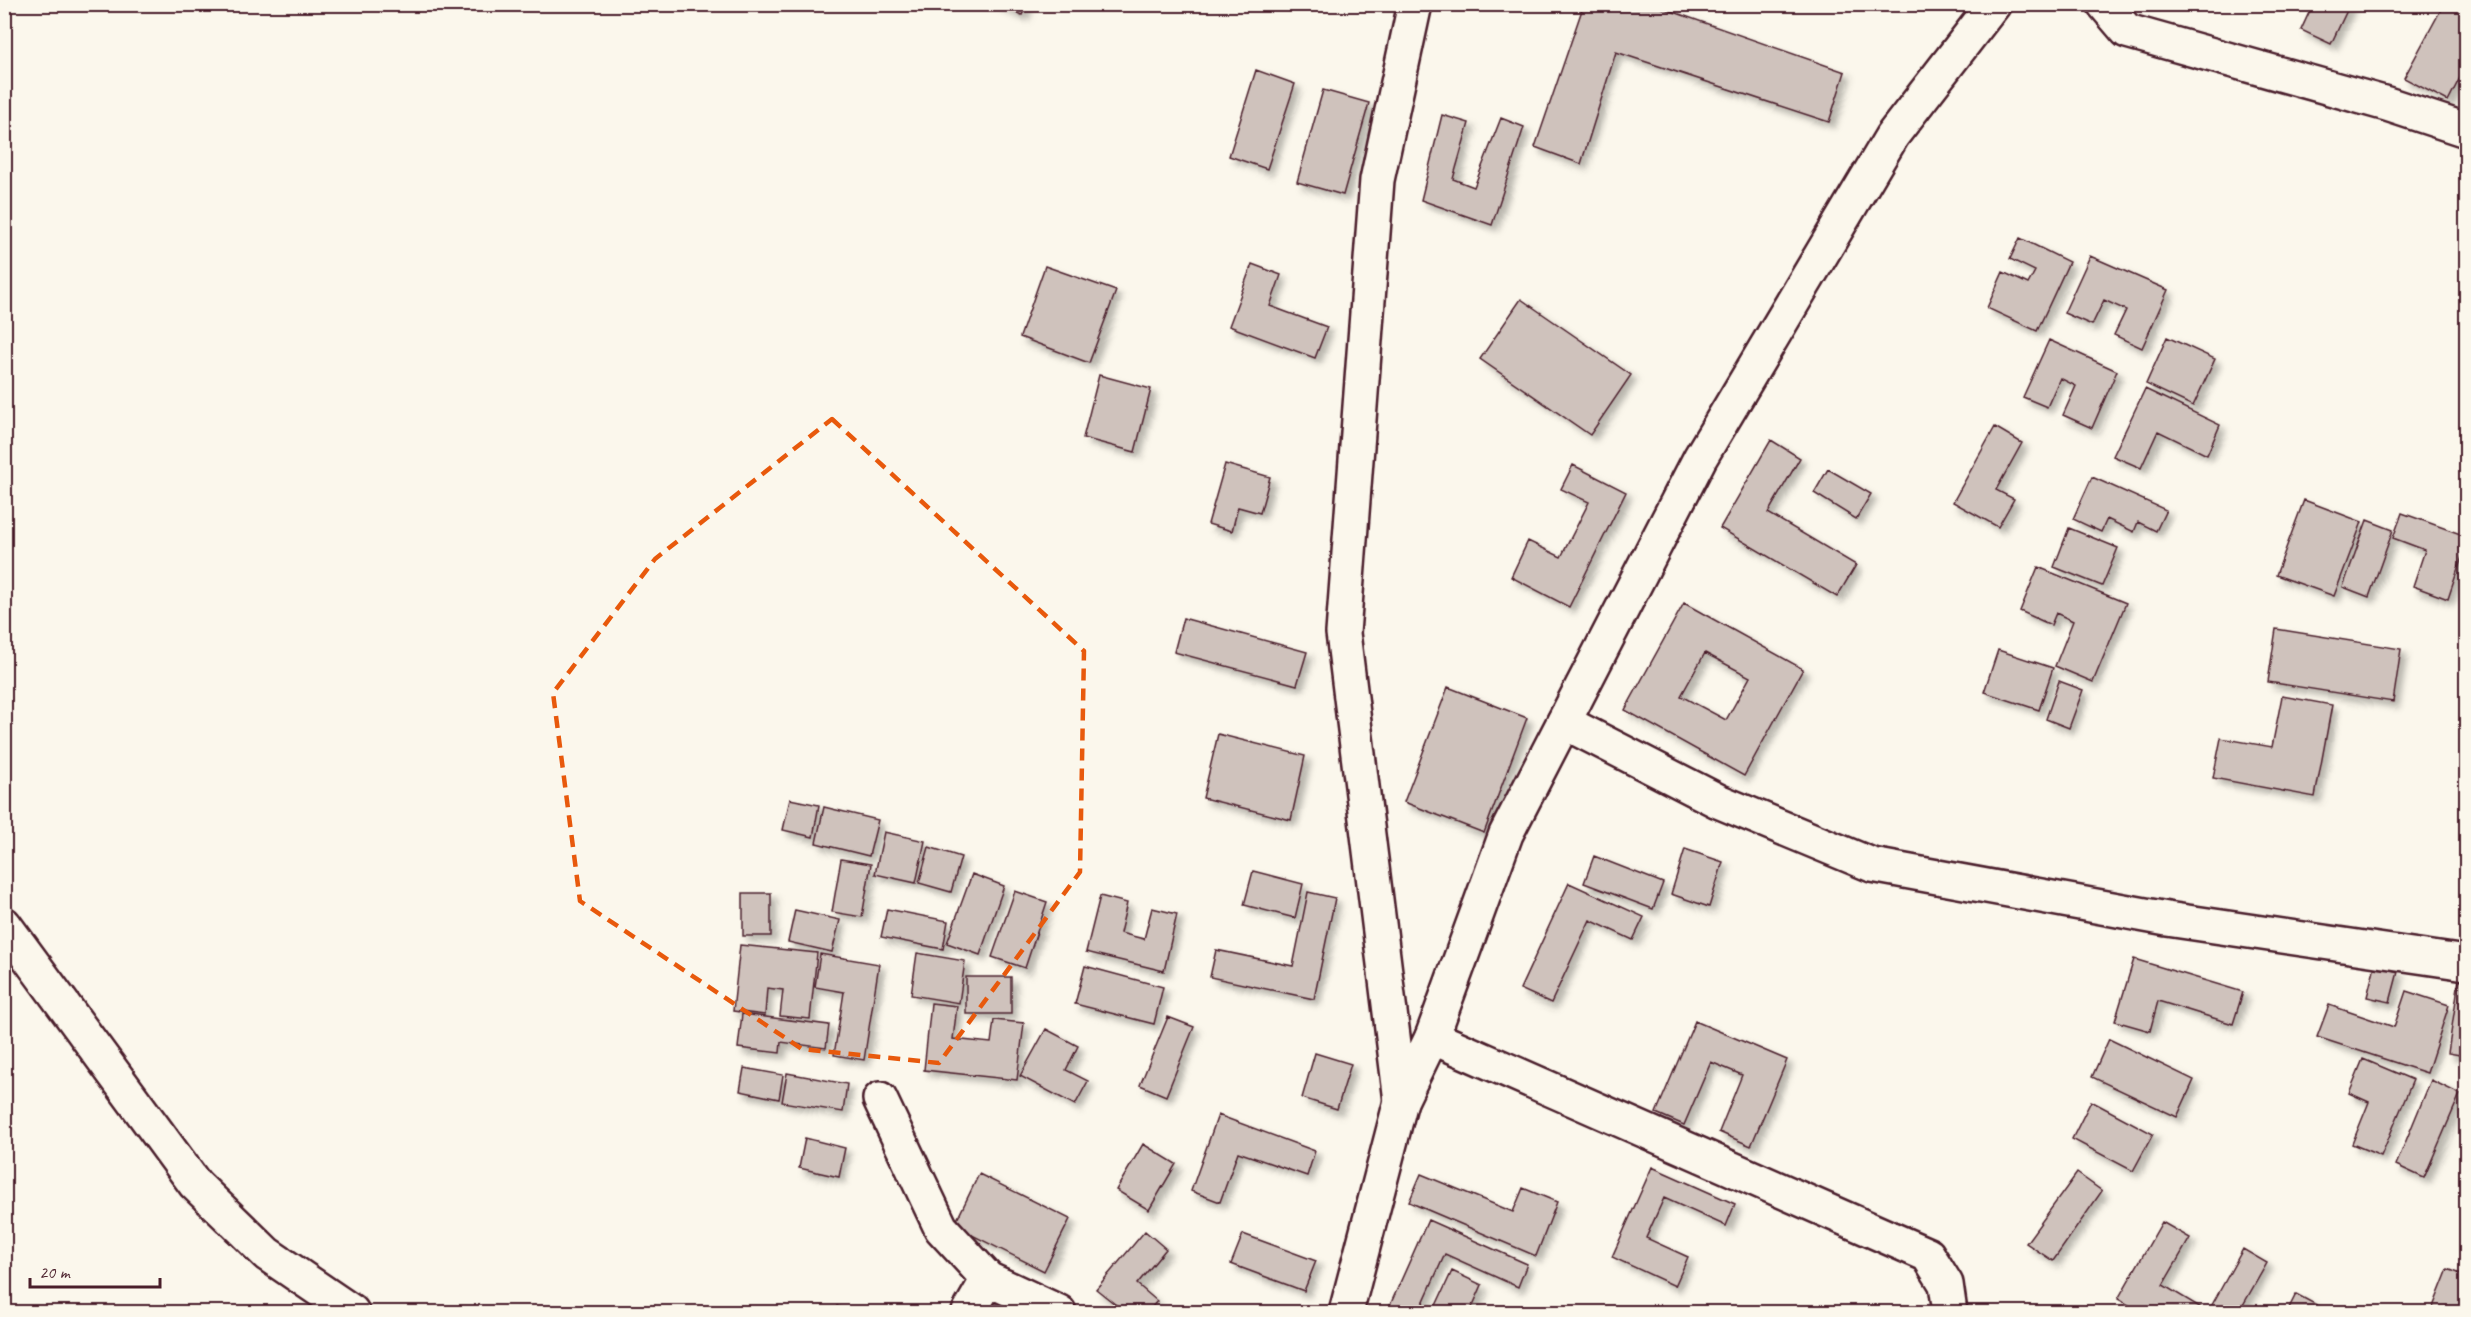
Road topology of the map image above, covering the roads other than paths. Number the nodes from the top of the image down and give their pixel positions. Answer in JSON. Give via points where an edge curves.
{"nodes":[{"id":1,"x":1415,"y":4,"type":"edge"},
{"id":2,"x":1994,"y":4,"type":"edge"},
{"id":3,"x":2104,"y":4,"type":"edge"},
{"id":4,"x":2466,"y":130,"type":"edge"},
{"id":5,"x":1563,"y":722,"type":"junction"},
{"id":6,"x":4,"y":924,"type":"edge"},
{"id":7,"x":2466,"y":963,"type":"edge"},
{"id":8,"x":1432,"y":1036,"type":"junction"},
{"id":9,"x":880,"y":1099,"type":"dead end"},
{"id":10,"x":1401,"y":1101,"type":"junction"},
{"id":11,"x":988,"y":1279,"type":"junction"},
{"id":12,"x":352,"y":1312,"type":"edge"},
{"id":13,"x":969,"y":1312,"type":"edge"},
{"id":14,"x":1059,"y":1312,"type":"edge"},
{"id":15,"x":1346,"y":1312,"type":"edge"},
{"id":16,"x":1950,"y":1312,"type":"edge"}],
"edges":[{"from":1,"to":10,"type":"street","via":[[1377,180],[1343,633]]},
{"from":2,"to":5,"type":"street","via":[[1892,136],[1700,458]]},
{"from":3,"to":4,"type":"street","via":[[2127,31]]},
{"from":5,"to":7,"type":"street","via":[[1718,801],[1872,865],[2167,919]]},
{"from":5,"to":8,"type":"street","via":[[1506,834]]},
{"from":6,"to":12,"type":"street","via":[[195,1184],[267,1254]]},
{"from":8,"to":10,"type":"street"},
{"from":8,"to":16,"type":"street","via":[[1928,1255],[1946,1284]]},
{"from":9,"to":11,"type":"street","via":[[940,1228]]},
{"from":10,"to":15,"type":"street"},
{"from":11,"to":13,"type":"street"},
{"from":11,"to":14,"type":"street"}]}
